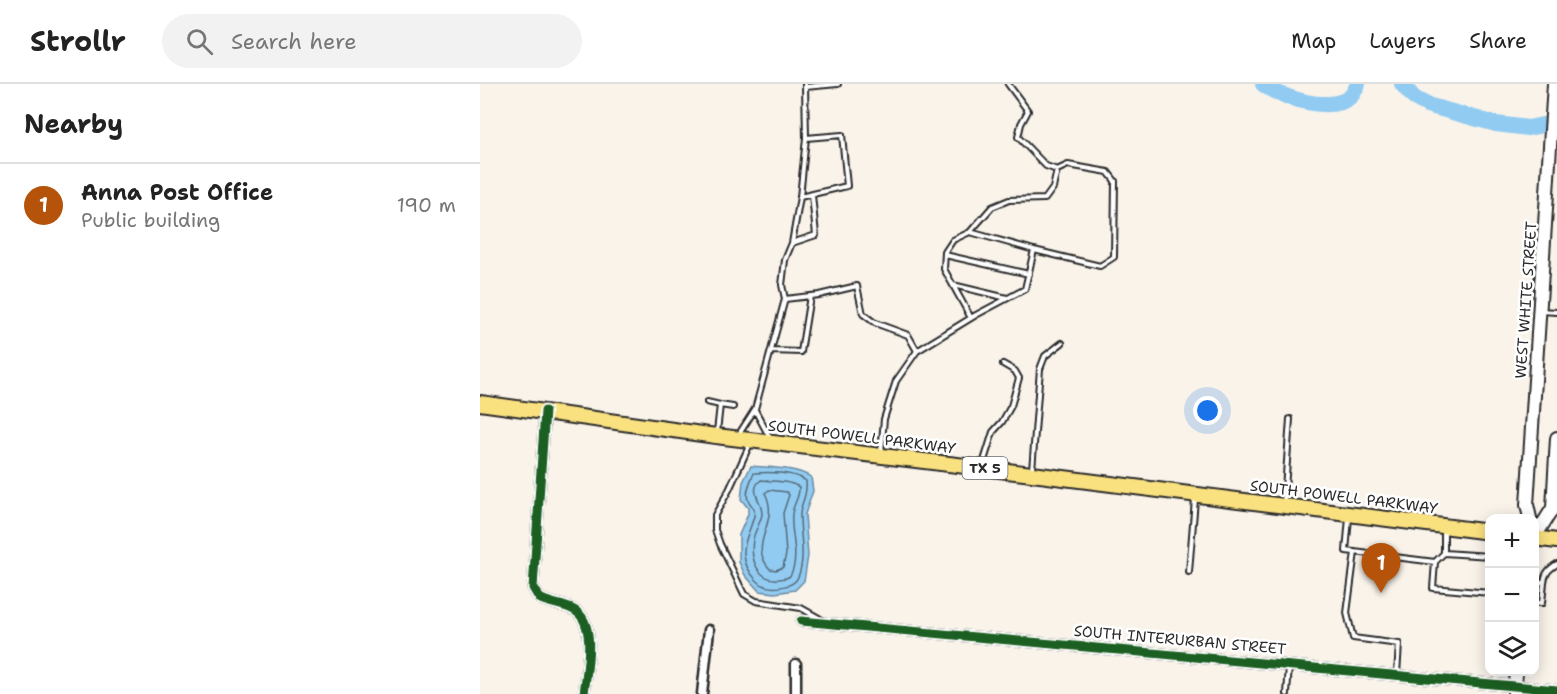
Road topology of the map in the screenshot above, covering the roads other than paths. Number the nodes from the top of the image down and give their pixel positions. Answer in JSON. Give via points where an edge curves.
{"nodes":[{"id":1,"x":838,"y":84,"type":"edge"},
{"id":2,"x":1008,"y":84,"type":"edge"},
{"id":3,"x":806,"y":86,"type":"edge"},
{"id":4,"x":1554,"y":86,"type":"edge"},
{"id":5,"x":806,"y":138,"type":"junction"},
{"id":6,"x":1057,"y":170,"type":"junction"},
{"id":7,"x":812,"y":195,"type":"junction"},
{"id":8,"x":800,"y":197,"type":"junction"},
{"id":9,"x":970,"y":232,"type":"junction"},
{"id":10,"x":792,"y":243,"type":"junction"},
{"id":11,"x":1034,"y":250,"type":"junction"},
{"id":12,"x":945,"y":255,"type":"junction"},
{"id":13,"x":1029,"y":274,"type":"junction"},
{"id":14,"x":952,"y":284,"type":"junction"},
{"id":15,"x":810,"y":296,"type":"junction"},
{"id":16,"x":1008,"y":298,"type":"junction"},
{"id":17,"x":785,"y":299,"type":"junction"},
{"id":18,"x":1540,"y":311,"type":"junction"},
{"id":19,"x":1557,"y":312,"type":"edge"},
{"id":20,"x":971,"y":318,"type":"junction"},
{"id":21,"x":1062,"y":343,"type":"dead end"},
{"id":22,"x":771,"y":351,"type":"junction"},
{"id":23,"x":917,"y":351,"type":"junction"},
{"id":24,"x":1003,"y":364,"type":"dead end"},
{"id":25,"x":707,"y":402,"type":"dead end"},
{"id":26,"x":480,"y":403,"type":"edge"},
{"id":27,"x":720,"y":405,"type":"junction"},
{"id":28,"x":733,"y":407,"type":"dead end"},
{"id":29,"x":755,"y":410,"type":"junction"},
{"id":30,"x":544,"y":411,"type":"junction"},
{"id":31,"x":1290,"y":419,"type":"dead end"},
{"id":32,"x":716,"y":436,"type":"junction"},
{"id":33,"x":737,"y":437,"type":"junction"},
{"id":34,"x":1557,"y":438,"type":"edge"},
{"id":35,"x":752,"y":440,"type":"junction"},
{"id":36,"x":773,"y":443,"type":"junction"},
{"id":37,"x":881,"y":456,"type":"junction"},
{"id":38,"x":982,"y":468,"type":"junction"},
{"id":39,"x":1032,"y":474,"type":"junction"},
{"id":40,"x":1196,"y":495,"type":"junction"},
{"id":41,"x":1284,"y":506,"type":"junction"},
{"id":42,"x":1349,"y":514,"type":"junction"},
{"id":43,"x":1529,"y":514,"type":"edge"},
{"id":44,"x":1445,"y":526,"type":"junction"},
{"id":45,"x":1539,"y":530,"type":"edge"},
{"id":46,"x":1485,"y":531,"type":"edge"},
{"id":47,"x":1539,"y":539,"type":"edge"},
{"id":48,"x":1557,"y":541,"type":"edge"},
{"id":49,"x":1354,"y":552,"type":"junction"},
{"id":50,"x":1444,"y":553,"type":"junction"},
{"id":51,"x":1485,"y":556,"type":"edge"},
{"id":52,"x":1435,"y":562,"type":"junction"},
{"id":53,"x":1557,"y":564,"type":"edge"},
{"id":54,"x":1189,"y":572,"type":"dead end"},
{"id":55,"x":1539,"y":582,"type":"edge"},
{"id":56,"x":1544,"y":582,"type":"junction"},
{"id":57,"x":1485,"y":593,"type":"edge"},
{"id":58,"x":1539,"y":603,"type":"edge"},
{"id":59,"x":801,"y":621,"type":"dead end"},
{"id":60,"x":829,"y":623,"type":"junction"},
{"id":61,"x":709,"y":630,"type":"dead end"},
{"id":62,"x":796,"y":664,"type":"dead end"},
{"id":63,"x":1289,"y":665,"type":"junction"},
{"id":64,"x":1397,"y":675,"type":"junction"},
{"id":65,"x":1514,"y":690,"type":"edge"},
{"id":66,"x":1557,"y":690,"type":"edge"},
{"id":67,"x":584,"y":694,"type":"edge"},
{"id":68,"x":702,"y":694,"type":"edge"},
{"id":69,"x":796,"y":694,"type":"edge"},
{"id":70,"x":1287,"y":694,"type":"edge"}],
"edges":[{"from":1,"to":3,"type":"lane"},
{"from":2,"to":6,"type":"lane","via":[[1028,111],[1018,137],[1046,166]]},
{"from":3,"to":5,"type":"lane"},
{"from":4,"to":18,"type":"main road","name":"WEST WHITE STREET"},
{"from":5,"to":7,"type":"lane","via":[[842,135],[847,186]]},
{"from":5,"to":8,"type":"lane"},
{"from":6,"to":9,"type":"lane","via":[[1045,200],[1009,200],[992,207]]},
{"from":6,"to":11,"type":"lane","via":[[1068,165],[1108,172],[1115,181],[1114,257],[1100,266]]},
{"from":7,"to":8,"type":"lane"},
{"from":7,"to":10,"type":"lane","via":[[816,235]]},
{"from":8,"to":10,"type":"lane"},
{"from":9,"to":11,"type":"lane"},
{"from":9,"to":12,"type":"lane","via":[[953,240]]},
{"from":10,"to":17,"type":"lane","via":[[785,260]]},
{"from":11,"to":13,"type":"lane"},
{"from":12,"to":13,"type":"lane"},
{"from":12,"to":14,"type":"lane","via":[[944,269]]},
{"from":13,"to":16,"type":"lane","via":[[1025,289]]},
{"from":14,"to":16,"type":"lane"},
{"from":14,"to":20,"type":"lane"},
{"from":15,"to":17,"type":"lane"},
{"from":15,"to":22,"type":"lane","via":[[801,352]]},
{"from":15,"to":23,"type":"lane","via":[[857,286],[863,314],[875,323],[908,335]]},
{"from":16,"to":20,"type":"lane"},
{"from":17,"to":22,"type":"lane"},
{"from":18,"to":19,"type":"lane"},
{"from":18,"to":43,"type":"main road","name":"WEST WHITE STREET"},
{"from":20,"to":23,"type":"lane"},
{"from":21,"to":39,"type":"lane","via":[[1045,356],[1040,369]]},
{"from":22,"to":29,"type":"lane"},
{"from":23,"to":37,"type":"lane","via":[[896,381],[884,419]]},
{"from":24,"to":38,"type":"lane","via":[[1015,370],[1019,378],[1011,406],[993,432]]},
{"from":25,"to":27,"type":"lane"},
{"from":26,"to":30,"type":"main road","name":"SOUTH POWELL PARKWAY","number":"TX 5"},
{"from":27,"to":28,"type":"lane"},
{"from":27,"to":32,"type":"lane"},
{"from":29,"to":33,"type":"lane"},
{"from":29,"to":36,"type":"lane"},
{"from":30,"to":32,"type":"main road","name":"SOUTH POWELL PARKWAY","number":"TX 5"},
{"from":30,"to":67,"type":"street","via":[[533,588],[539,598],[573,609],[584,620],[588,650]]},
{"from":31,"to":41,"type":"lane"},
{"from":32,"to":33,"type":"main road","name":"SOUTH POWELL PARKWAY","number":"TX 5"},
{"from":33,"to":35,"type":"main road","name":"SOUTH POWELL PARKWAY","number":"TX 5"},
{"from":34,"to":45,"type":"main road","via":[[1553,508]]},
{"from":35,"to":36,"type":"main road","name":"SOUTH POWELL PARKWAY","number":"TX 5"},
{"from":35,"to":60,"type":"lane","via":[[715,515],[720,544],[744,594],[756,601],[801,608]]},
{"from":36,"to":37,"type":"main road","name":"SOUTH POWELL PARKWAY","number":"TX 5"},
{"from":37,"to":38,"type":"main road","name":"SOUTH POWELL PARKWAY","number":"TX 5"},
{"from":38,"to":39,"type":"main road","name":"SOUTH POWELL PARKWAY","number":"TX 5"},
{"from":39,"to":40,"type":"main road","name":"SOUTH POWELL PARKWAY","number":"TX 5"},
{"from":40,"to":41,"type":"main road","name":"SOUTH POWELL PARKWAY","number":"TX 5"},
{"from":40,"to":54,"type":"lane"},
{"from":41,"to":42,"type":"main road","name":"SOUTH POWELL PARKWAY","number":"TX 5"},
{"from":42,"to":44,"type":"main road","name":"SOUTH POWELL PARKWAY","number":"TX 5"},
{"from":42,"to":49,"type":"lane","via":[[1346,551]]},
{"from":44,"to":46,"type":"main road","name":"SOUTH POWELL PARKWAY","number":"TX 5"},
{"from":44,"to":50,"type":"lane"},
{"from":47,"to":48,"type":"main road"},
{"from":49,"to":52,"type":"lane"},
{"from":49,"to":64,"type":"lane","via":[[1347,613],[1353,638],[1399,644]]},
{"from":50,"to":51,"type":"lane"},
{"from":50,"to":52,"type":"lane"},
{"from":52,"to":57,"type":"lane","via":[[1433,588]]},
{"from":53,"to":56,"type":"lane","via":[[1549,569]]},
{"from":55,"to":56,"type":"lane"},
{"from":56,"to":58,"type":"lane"},
{"from":59,"to":60,"type":"street","name":"SOUTH INTERURBAN STREET"},
{"from":60,"to":63,"type":"street","name":"SOUTH INTERURBAN STREET"},
{"from":61,"to":68,"type":"street"},
{"from":62,"to":69,"type":"street"},
{"from":63,"to":64,"type":"street","name":"SOUTH INTERURBAN STREET"},
{"from":63,"to":70,"type":"lane"},
{"from":64,"to":65,"type":"street","name":"SOUTH INTERURBAN STREET"},
{"from":65,"to":66,"type":"street","name":"SOUTH INTERURBAN STREET"}]}
